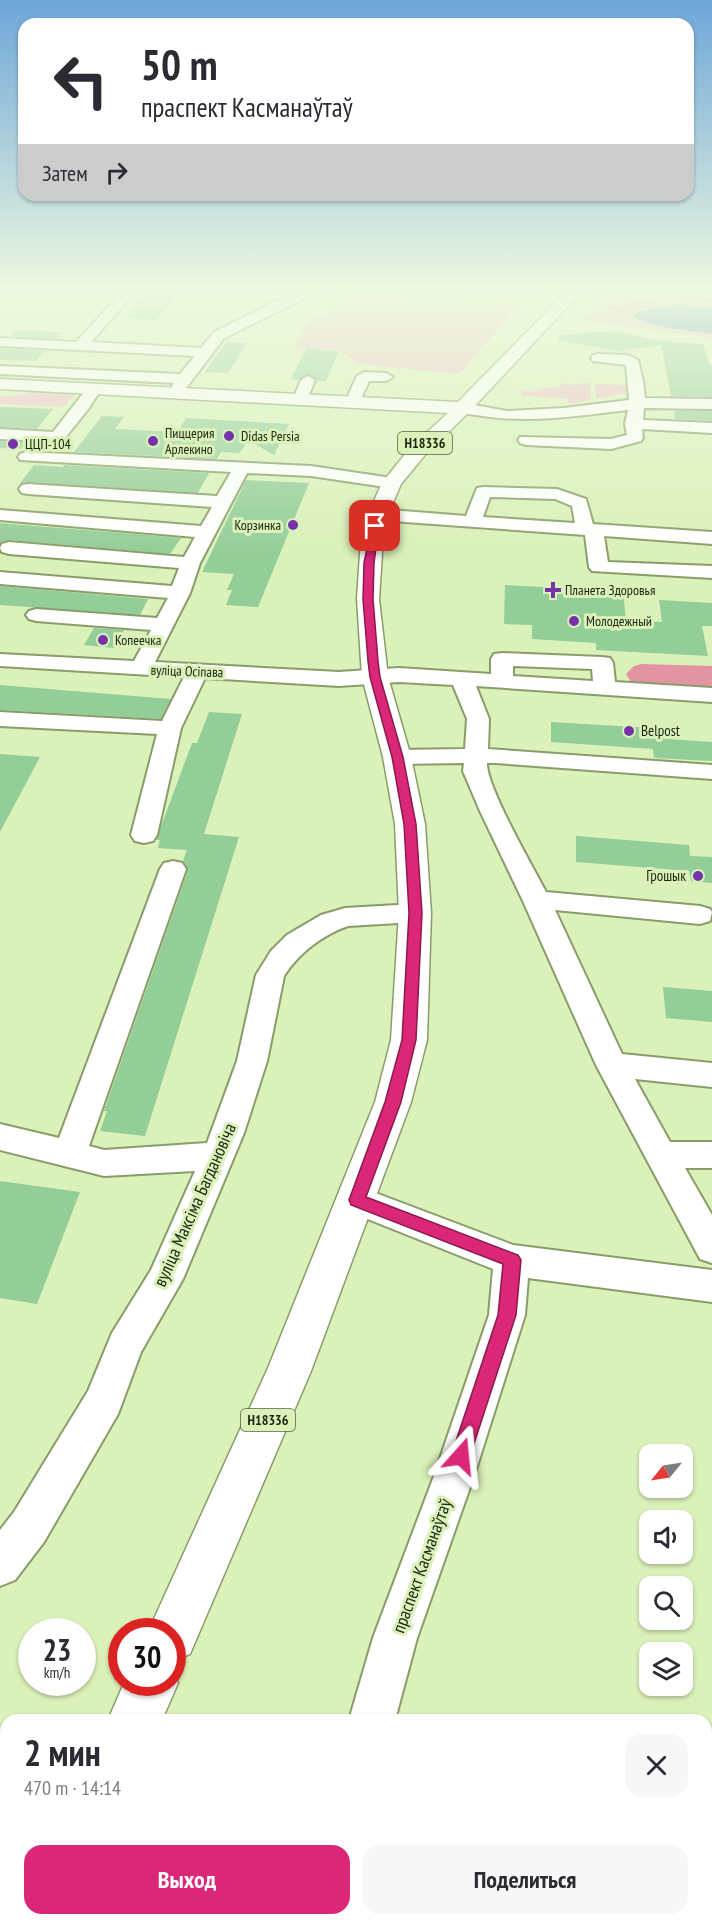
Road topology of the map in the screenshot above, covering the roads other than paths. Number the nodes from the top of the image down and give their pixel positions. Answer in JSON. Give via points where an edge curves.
{"nodes":[{"id":1,"x":76,"y":377,"type":"edge"},
{"id":2,"x":186,"y":377,"type":"edge"},
{"id":3,"x":364,"y":377,"type":"edge"},
{"id":4,"x":382,"y":377,"type":"edge"},
{"id":5,"x":386,"y":377,"type":"dead end"},
{"id":6,"x":493,"y":377,"type":"edge"},
{"id":7,"x":635,"y":377,"type":"edge"},
{"id":8,"x":308,"y":380,"type":"dead end"},
{"id":9,"x":0,"y":384,"type":"edge"},
{"id":10,"x":179,"y":386,"type":"junction"},
{"id":11,"x":94,"y":389,"type":"junction"},
{"id":12,"x":301,"y":399,"type":"junction"},
{"id":13,"x":353,"y":402,"type":"junction"},
{"id":14,"x":636,"y":404,"type":"junction"},
{"id":15,"x":712,"y":404,"type":"edge"},
{"id":16,"x":463,"y":408,"type":"junction"},
{"id":17,"x":633,"y":424,"type":"junction"},
{"id":18,"x":712,"y":428,"type":"edge"},
{"id":19,"x":0,"y":434,"type":"edge"},
{"id":20,"x":526,"y":440,"type":"dead end"},
{"id":21,"x":26,"y":457,"type":"dead end"},
{"id":22,"x":241,"y":469,"type":"junction"},
{"id":23,"x":393,"y":483,"type":"junction"},
{"id":24,"x":28,"y":489,"type":"dead end"},
{"id":25,"x":223,"y":502,"type":"junction"},
{"id":26,"x":378,"y":514,"type":"junction"},
{"id":27,"x":0,"y":515,"type":"edge"},
{"id":28,"x":473,"y":521,"type":"junction"},
{"id":29,"x":712,"y":527,"type":"edge"},
{"id":30,"x":590,"y":529,"type":"junction"},
{"id":31,"x":207,"y":531,"type":"junction"},
{"id":32,"x":712,"y":537,"type":"edge"},
{"id":33,"x":9,"y":548,"type":"dead end"},
{"id":34,"x":190,"y":564,"type":"junction"},
{"id":35,"x":712,"y":572,"type":"edge"},
{"id":36,"x":0,"y":578,"type":"edge"},
{"id":37,"x":180,"y":593,"type":"junction"},
{"id":38,"x":36,"y":615,"type":"dead end"},
{"id":39,"x":164,"y":625,"type":"junction"},
{"id":40,"x":0,"y":660,"type":"edge"},
{"id":41,"x":141,"y":669,"type":"junction"},
{"id":42,"x":198,"y":671,"type":"junction"},
{"id":43,"x":375,"y":677,"type":"junction"},
{"id":44,"x":462,"y":679,"type":"junction"},
{"id":45,"x":712,"y":695,"type":"edge"},
{"id":46,"x":0,"y":719,"type":"edge"},
{"id":47,"x":170,"y":728,"type":"junction"},
{"id":48,"x":397,"y":757,"type":"junction"},
{"id":49,"x":476,"y":757,"type":"junction"},
{"id":50,"x":712,"y":772,"type":"edge"},
{"id":51,"x":144,"y":835,"type":"dead end"},
{"id":52,"x":173,"y":869,"type":"dead end"},
{"id":53,"x":537,"y":901,"type":"junction"},
{"id":54,"x":415,"y":913,"type":"junction"},
{"id":55,"x":700,"y":915,"type":"dead end"},
{"id":56,"x":611,"y":1065,"type":"junction"},
{"id":57,"x":712,"y":1075,"type":"edge"},
{"id":58,"x":0,"y":1137,"type":"edge"},
{"id":59,"x":662,"y":1155,"type":"junction"},
{"id":60,"x":712,"y":1155,"type":"edge"},
{"id":61,"x":69,"y":1156,"type":"junction"},
{"id":62,"x":218,"y":1156,"type":"junction"},
{"id":63,"x":357,"y":1200,"type":"junction"},
{"id":64,"x":712,"y":1248,"type":"edge"},
{"id":65,"x":512,"y":1260,"type":"junction"},
{"id":66,"x":712,"y":1286,"type":"edge"},
{"id":67,"x":0,"y":1565,"type":"edge"},
{"id":68,"x":180,"y":1618,"type":"edge"},
{"id":69,"x":146,"y":1696,"type":"edge"},
{"id":70,"x":138,"y":1714,"type":"edge"},
{"id":71,"x":374,"y":1714,"type":"edge"}],
"edges":[{"from":1,"to":10,"type":"street"},
{"from":2,"to":10,"type":"street"},
{"from":3,"to":13,"type":"street"},
{"from":4,"to":5,"type":"street"},
{"from":6,"to":16,"type":"main road","number":"Н18336"},
{"from":7,"to":14,"type":"street"},
{"from":8,"to":12,"type":"street"},
{"from":9,"to":11,"type":"main road"},
{"from":10,"to":11,"type":"main road"},
{"from":10,"to":12,"type":"main road"},
{"from":11,"to":19,"type":"street","via":[[56,438]]},
{"from":12,"to":13,"type":"main road"},
{"from":13,"to":16,"type":"main road"},
{"from":14,"to":15,"type":"street"},
{"from":14,"to":16,"type":"street","via":[[507,416]]},
{"from":14,"to":17,"type":"street"},
{"from":16,"to":23,"type":"main road","number":"Н18336","via":[[417,452]]},
{"from":17,"to":18,"type":"street"},
{"from":17,"to":20,"type":"street","via":[[635,438],[611,444]]},
{"from":21,"to":22,"type":"street"},
{"from":22,"to":23,"type":"street","via":[[311,471]]},
{"from":22,"to":25,"type":"street"},
{"from":23,"to":26,"type":"main road","number":"Н18336"},
{"from":24,"to":25,"type":"street"},
{"from":25,"to":31,"type":"street"},
{"from":26,"to":28,"type":"street"},
{"from":26,"to":43,"type":"main road","number":"Н18336","via":[[371,546],[368,599]]},
{"from":27,"to":31,"type":"street"},
{"from":28,"to":30,"type":"street"},
{"from":28,"to":30,"type":"street","via":[[483,492],[557,494],[580,503]]},
{"from":29,"to":32,"type":"street"},
{"from":30,"to":32,"type":"street"},
{"from":30,"to":35,"type":"street","via":[[599,567]]},
{"from":31,"to":34,"type":"street"},
{"from":33,"to":34,"type":"street"},
{"from":34,"to":37,"type":"street"},
{"from":36,"to":37,"type":"street"},
{"from":37,"to":39,"type":"street"},
{"from":38,"to":39,"type":"street"},
{"from":39,"to":41,"type":"street"},
{"from":40,"to":41,"type":"street","name":"вуліца Осіпава"},
{"from":41,"to":42,"type":"street","name":"вуліца Осіпава"},
{"from":42,"to":43,"type":"street","name":"вуліца Осіпава","via":[[339,679]]},
{"from":42,"to":47,"type":"street"},
{"from":43,"to":44,"type":"street","name":"вуліца Осіпава"},
{"from":43,"to":48,"type":"main road","number":"Н18336"},
{"from":44,"to":45,"type":"street","name":"вуліца Осіпава"},
{"from":44,"to":49,"type":"street","via":[[478,719]]},
{"from":46,"to":47,"type":"street"},
{"from":47,"to":51,"type":"street"},
{"from":48,"to":49,"type":"street"},
{"from":48,"to":54,"type":"main road","number":"Н18336","via":[[410,824]]},
{"from":49,"to":50,"type":"street"},
{"from":49,"to":53,"type":"street","via":[[475,771]]},
{"from":52,"to":61,"type":"street"},
{"from":53,"to":55,"type":"street"},
{"from":53,"to":56,"type":"street"},
{"from":54,"to":62,"type":"street","name":"вуліца Максіма Багдановіча","via":[[345,917],[304,936],[281,958],[270,975],[252,1061]]},
{"from":54,"to":63,"type":"main road","number":"Н18336","via":[[409,1040],[393,1102]]},
{"from":56,"to":57,"type":"street"},
{"from":56,"to":59,"type":"street"},
{"from":58,"to":61,"type":"street"},
{"from":59,"to":60,"type":"street"},
{"from":59,"to":64,"type":"street"},
{"from":61,"to":62,"type":"street","via":[[104,1163]]},
{"from":62,"to":67,"type":"street","name":"вуліца Максіма Багдановіча","via":[[165,1279],[125,1345],[104,1401],[29,1527]]},
{"from":63,"to":65,"type":"street"},
{"from":63,"to":68,"type":"main road","number":"Н18336","via":[[289,1371]]},
{"from":65,"to":66,"type":"street"},
{"from":65,"to":71,"type":"street","name":"праспект Касманаўтаў","via":[[507,1315],[395,1638]]},
{"from":69,"to":70,"type":"main road"}]}
